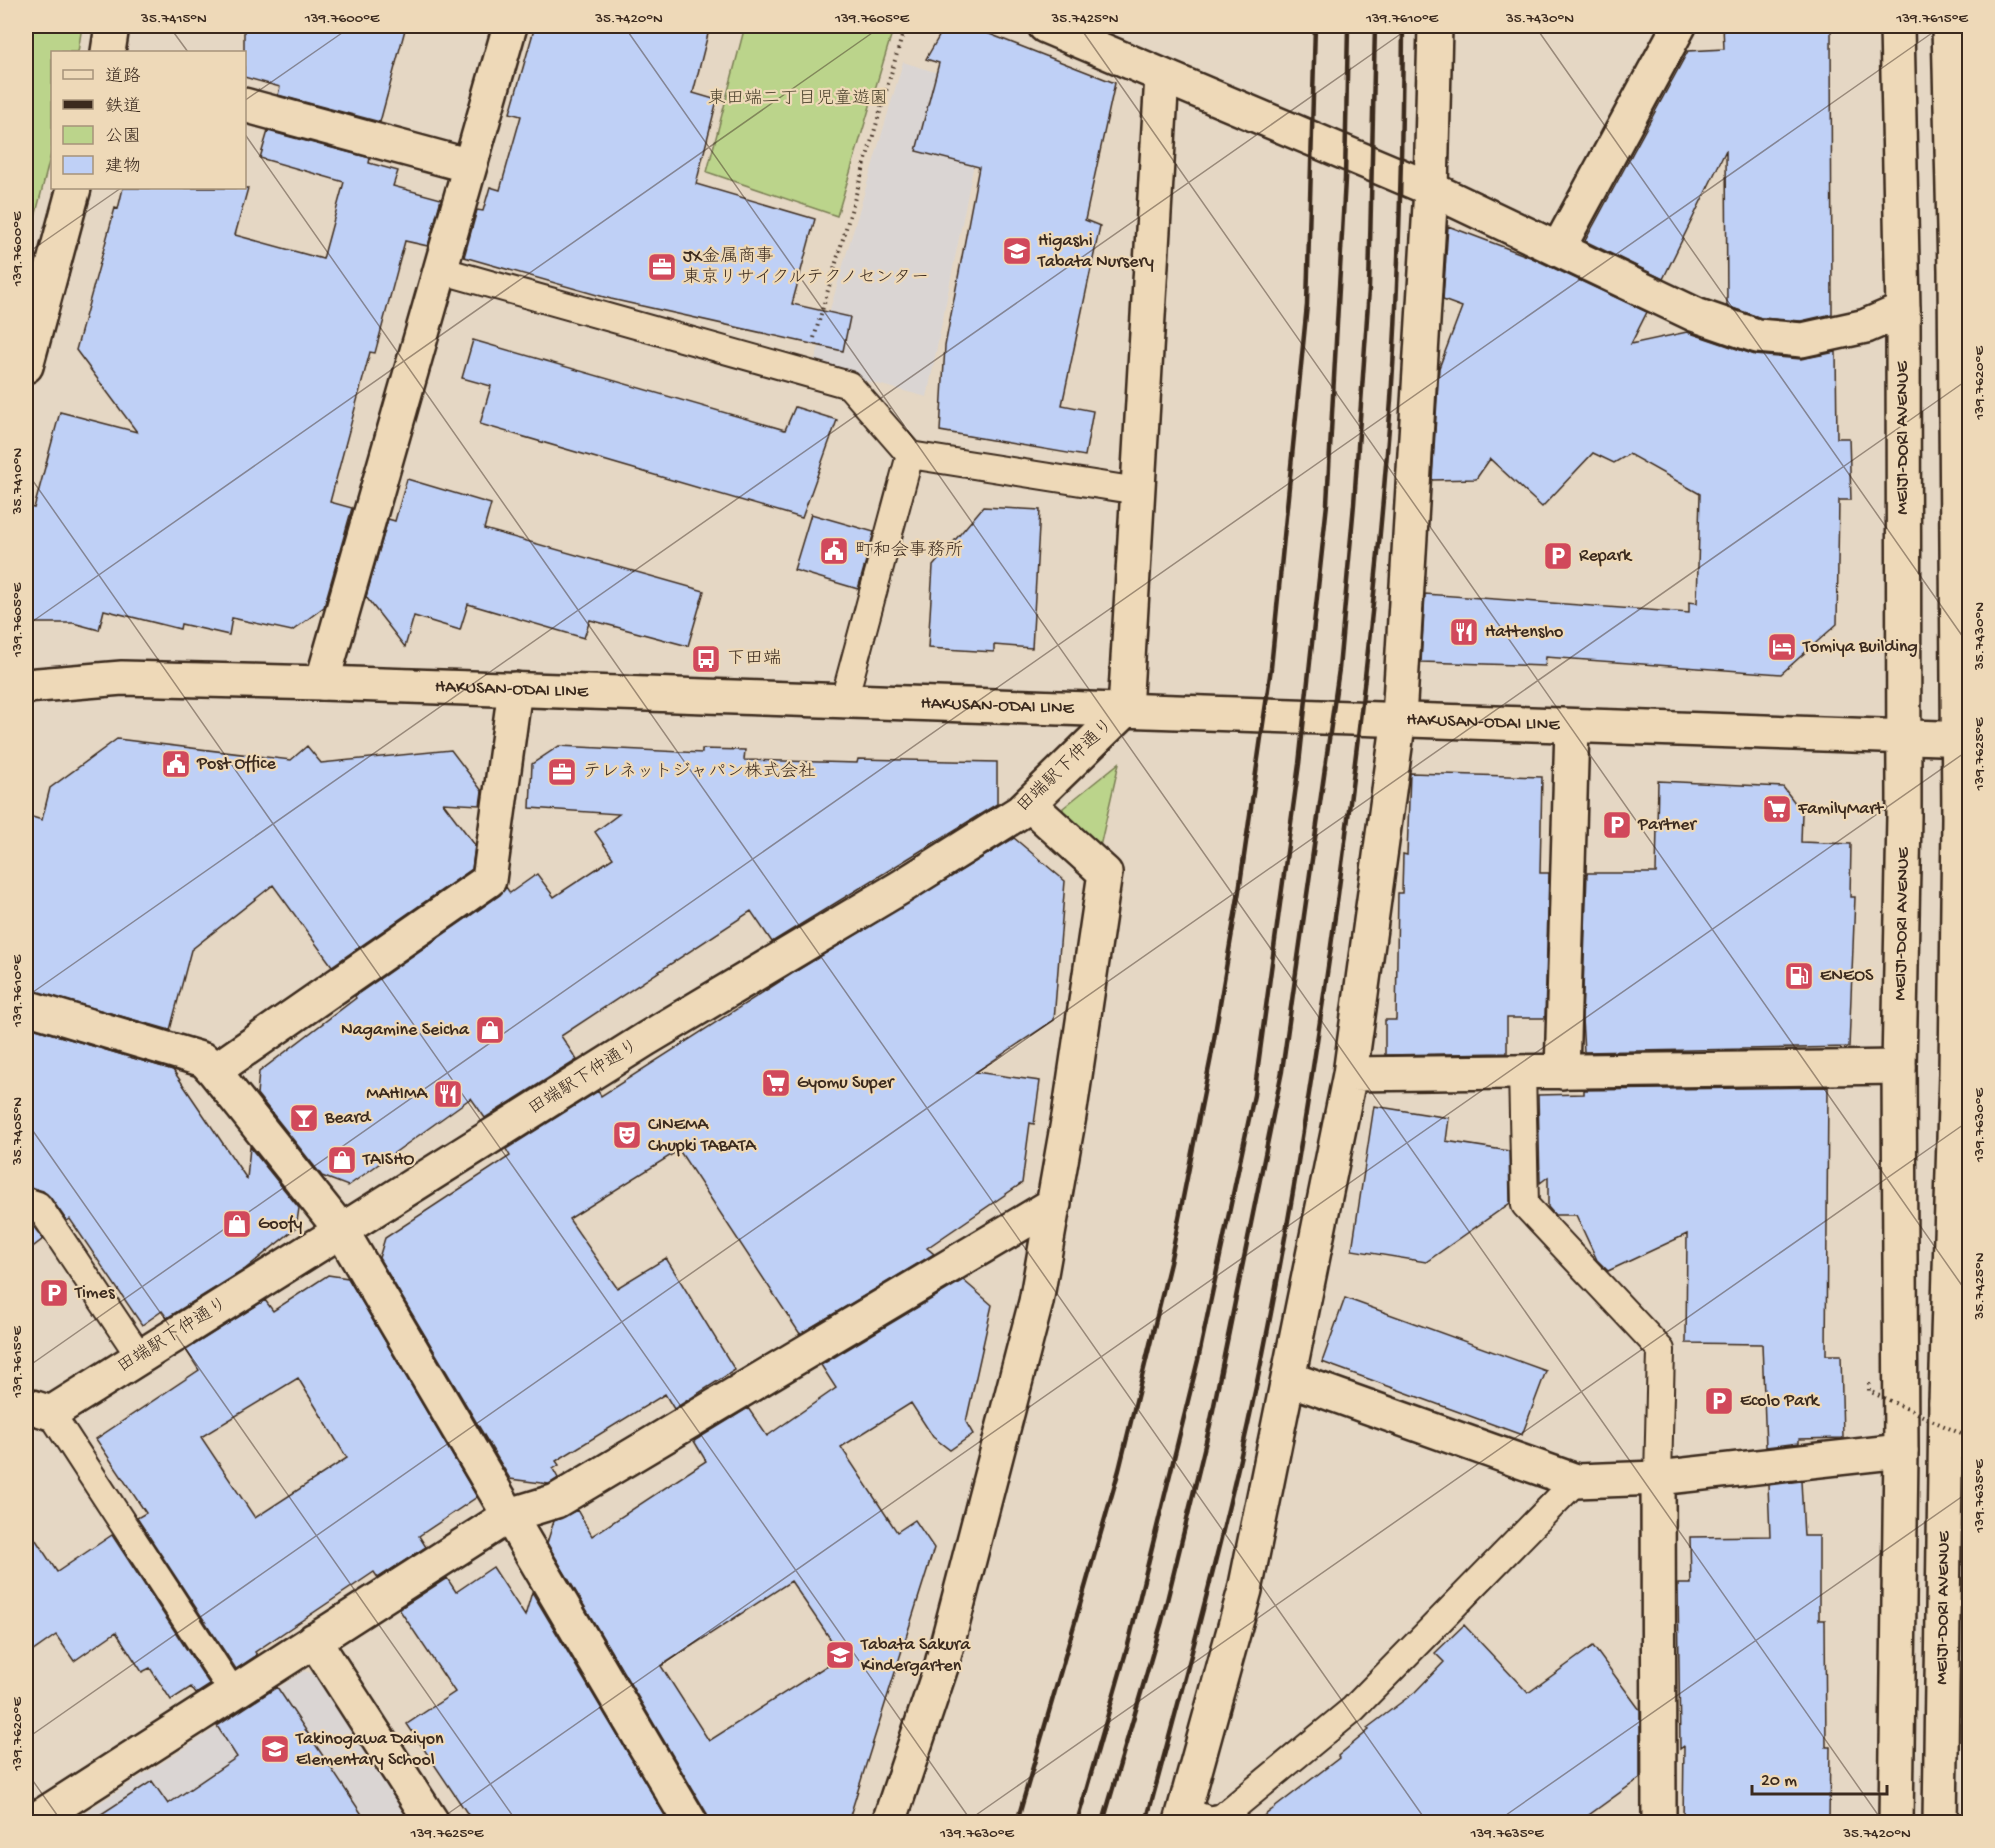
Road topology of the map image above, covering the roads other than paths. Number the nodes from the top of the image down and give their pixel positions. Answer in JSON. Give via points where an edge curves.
{"nodes":[{"id":1,"x":112,"y":26,"type":"edge"},
{"id":2,"x":510,"y":26,"type":"edge"},
{"id":3,"x":1045,"y":26,"type":"edge"},
{"id":4,"x":1435,"y":26,"type":"edge"},
{"id":5,"x":1679,"y":26,"type":"edge"},
{"id":6,"x":1897,"y":26,"type":"edge"},
{"id":7,"x":1949,"y":26,"type":"edge"},
{"id":8,"x":108,"y":51,"type":"edge"},
{"id":9,"x":1162,"y":76,"type":"junction"},
{"id":10,"x":246,"y":106,"type":"edge"},
{"id":11,"x":470,"y":166,"type":"junction"},
{"id":12,"x":74,"y":189,"type":"edge"},
{"id":13,"x":1431,"y":189,"type":"junction"},
{"id":14,"x":1558,"y":249,"type":"junction"},
{"id":15,"x":1962,"y":265,"type":"edge"},
{"id":16,"x":440,"y":270,"type":"junction"},
{"id":17,"x":1903,"y":310,"type":"junction"},
{"id":18,"x":26,"y":366,"type":"edge"},
{"id":19,"x":910,"y":455,"type":"junction"},
{"id":20,"x":1963,"y":473,"type":"edge"},
{"id":21,"x":1138,"y":491,"type":"junction"},
{"id":22,"x":322,"y":683,"type":"junction"},
{"id":23,"x":26,"y":687,"type":"edge"},
{"id":24,"x":515,"y":689,"type":"junction"},
{"id":25,"x":844,"y":700,"type":"junction"},
{"id":26,"x":1125,"y":710,"type":"junction"},
{"id":27,"x":1399,"y":718,"type":"junction"},
{"id":28,"x":1572,"y":727,"type":"junction"},
{"id":29,"x":1904,"y":737,"type":"junction"},
{"id":30,"x":1964,"y":739,"type":"edge"},
{"id":31,"x":1029,"y":804,"type":"junction"},
{"id":32,"x":26,"y":1007,"type":"edge"},
{"id":33,"x":1899,"y":1067,"type":"junction"},
{"id":34,"x":214,"y":1071,"type":"junction"},
{"id":35,"x":1522,"y":1071,"type":"junction"},
{"id":36,"x":1562,"y":1072,"type":"junction"},
{"id":37,"x":1350,"y":1074,"type":"junction"},
{"id":38,"x":1963,"y":1074,"type":"edge"},
{"id":39,"x":26,"y":1201,"type":"edge"},
{"id":40,"x":1054,"y":1204,"type":"junction"},
{"id":41,"x":341,"y":1230,"type":"junction"},
{"id":42,"x":140,"y":1357,"type":"junction"},
{"id":43,"x":1290,"y":1379,"type":"junction"},
{"id":44,"x":1958,"y":1400,"type":"edge"},
{"id":45,"x":38,"y":1409,"type":"edge"},
{"id":46,"x":1901,"y":1451,"type":"junction"},
{"id":47,"x":1658,"y":1478,"type":"junction"},
{"id":48,"x":1576,"y":1481,"type":"junction"},
{"id":49,"x":510,"y":1515,"type":"junction"},
{"id":50,"x":314,"y":1640,"type":"junction"},
{"id":51,"x":232,"y":1691,"type":"junction"},
{"id":52,"x":1183,"y":1817,"type":"edge"},
{"id":53,"x":32,"y":1822,"type":"edge"},
{"id":54,"x":432,"y":1822,"type":"edge"},
{"id":55,"x":690,"y":1822,"type":"edge"},
{"id":56,"x":889,"y":1822,"type":"edge"},
{"id":57,"x":1217,"y":1822,"type":"edge"},
{"id":58,"x":1659,"y":1822,"type":"edge"},
{"id":59,"x":1896,"y":1822,"type":"edge"},
{"id":60,"x":1940,"y":1822,"type":"edge"}],
"edges":[{"from":1,"to":8,"type":"street"},
{"from":2,"to":11,"type":"street"},
{"from":3,"to":9,"type":"street"},
{"from":4,"to":13,"type":"street"},
{"from":5,"to":14,"type":"street"},
{"from":6,"to":17,"type":"street","name":"MEIJI-DORI AVENUE"},
{"from":7,"to":15,"type":"street","name":"MEIJI-DORI AVENUE"},
{"from":9,"to":13,"type":"street"},
{"from":9,"to":21,"type":"street"},
{"from":10,"to":11,"type":"street"},
{"from":11,"to":16,"type":"street"},
{"from":12,"to":18,"type":"street"},
{"from":13,"to":14,"type":"street"},
{"from":13,"to":27,"type":"street"},
{"from":14,"to":17,"type":"street","via":[[1696,315],[1757,336],[1802,340],[1866,326]]},
{"from":15,"to":20,"type":"street","name":"MEIJI-DORI AVENUE"},
{"from":16,"to":19,"type":"lane","via":[[849,385]]},
{"from":16,"to":22,"type":"street"},
{"from":17,"to":29,"type":"street","name":"MEIJI-DORI AVENUE"},
{"from":19,"to":21,"type":"lane"},
{"from":19,"to":25,"type":"lane"},
{"from":20,"to":30,"type":"street","name":"MEIJI-DORI AVENUE"},
{"from":21,"to":26,"type":"street"},
{"from":22,"to":23,"type":"street","name":"HAKUSAN-ODAI LINE","via":[[122,678]]},
{"from":22,"to":24,"type":"street","name":"HAKUSAN-ODAI LINE"},
{"from":24,"to":25,"type":"street","name":"HAKUSAN-ODAI LINE"},
{"from":24,"to":34,"type":"street","via":[[489,880]]},
{"from":25,"to":26,"type":"street","name":"HAKUSAN-ODAI LINE"},
{"from":26,"to":27,"type":"street","name":"HAKUSAN-ODAI LINE"},
{"from":26,"to":31,"type":"street","name":"田端駅下仲通り"},
{"from":27,"to":28,"type":"street","name":"HAKUSAN-ODAI LINE"},
{"from":27,"to":37,"type":"street"},
{"from":28,"to":29,"type":"street","name":"HAKUSAN-ODAI LINE"},
{"from":28,"to":36,"type":"street"},
{"from":29,"to":30,"type":"street","name":"HAKUSAN-ODAI LINE"},
{"from":29,"to":33,"type":"street","name":"MEIJI-DORI AVENUE"},
{"from":30,"to":38,"type":"street","name":"MEIJI-DORI AVENUE"},
{"from":31,"to":40,"type":"street","via":[[1105,873]]},
{"from":31,"to":41,"type":"street","name":"田端駅下仲通り","via":[[901,887],[646,1039]]},
{"from":32,"to":34,"type":"street","via":[[204,1060]]},
{"from":33,"to":36,"type":"street"},
{"from":33,"to":46,"type":"street","name":"MEIJI-DORI AVENUE"},
{"from":34,"to":41,"type":"street"},
{"from":35,"to":36,"type":"street"},
{"from":35,"to":37,"type":"street"},
{"from":35,"to":47,"type":"lane","via":[[1525,1205],[1661,1350]]},
{"from":37,"to":43,"type":"street"},
{"from":38,"to":44,"type":"street","name":"MEIJI-DORI AVENUE"},
{"from":39,"to":42,"type":"lane","via":[[38,1205]]},
{"from":40,"to":49,"type":"street","via":[[556,1501]]},
{"from":40,"to":56,"type":"street","via":[[1036,1302],[942,1664]]},
{"from":41,"to":42,"type":"street","name":"田端駅下仲通り"},
{"from":41,"to":49,"type":"street"},
{"from":42,"to":45,"type":"street","name":"田端駅下仲通り"},
{"from":43,"to":48,"type":"street"},
{"from":43,"to":52,"type":"street","via":[[1245,1590]]},
{"from":44,"to":60,"type":"street","name":"MEIJI-DORI AVENUE"},
{"from":45,"to":51,"type":"lane"},
{"from":46,"to":47,"type":"street"},
{"from":46,"to":59,"type":"street","name":"MEIJI-DORI AVENUE"},
{"from":47,"to":48,"type":"street"},
{"from":47,"to":58,"type":"street"},
{"from":48,"to":57,"type":"lane","via":[[1353,1709]]},
{"from":49,"to":50,"type":"street"},
{"from":49,"to":55,"type":"street"},
{"from":50,"to":51,"type":"street"},
{"from":50,"to":54,"type":"street"},
{"from":51,"to":53,"type":"street"},
{"from":52,"to":57,"type":"lane"}]}
